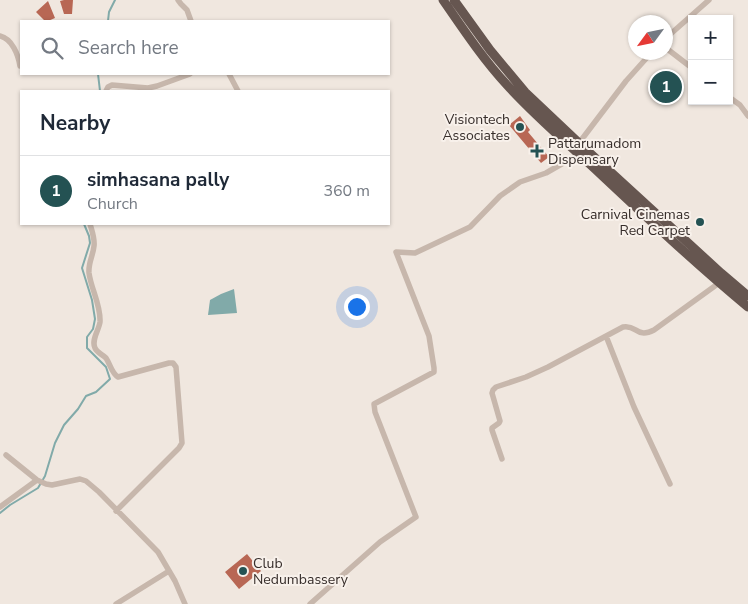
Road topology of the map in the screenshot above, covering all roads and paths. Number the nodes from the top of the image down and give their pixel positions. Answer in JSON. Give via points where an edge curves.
{"nodes":[{"id":1,"x":178,"y":0,"type":"edge"},
{"id":2,"x":443,"y":0,"type":"edge"},
{"id":3,"x":454,"y":0,"type":"edge"},
{"id":4,"x":709,"y":0,"type":"edge"},
{"id":5,"x":190,"y":20,"type":"edge"},
{"id":6,"x":673,"y":32,"type":"edge"},
{"id":7,"x":0,"y":36,"type":"edge"},
{"id":8,"x":673,"y":53,"type":"edge"},
{"id":9,"x":645,"y":60,"type":"edge"},
{"id":10,"x":688,"y":65,"type":"edge"},
{"id":11,"x":20,"y":66,"type":"edge"},
{"id":12,"x":187,"y":75,"type":"edge"},
{"id":13,"x":230,"y":75,"type":"edge"},
{"id":14,"x":106,"y":90,"type":"edge"},
{"id":15,"x":237,"y":90,"type":"edge"},
{"id":16,"x":733,"y":100,"type":"edge"},
{"id":17,"x":748,"y":116,"type":"edge"},
{"id":18,"x":579,"y":144,"type":"junction"},
{"id":19,"x":579,"y":154,"type":"junction"},
{"id":20,"x":90,"y":225,"type":"edge"},
{"id":21,"x":719,"y":283,"type":"junction"},
{"id":22,"x":748,"y":296,"type":"edge"},
{"id":23,"x":748,"y":307,"type":"edge"},
{"id":24,"x":606,"y":336,"type":"junction"},
{"id":25,"x":6,"y":455,"type":"dead end"},
{"id":26,"x":502,"y":459,"type":"dead end"},
{"id":27,"x":36,"y":480,"type":"junction"},
{"id":28,"x":670,"y":484,"type":"dead end"},
{"id":29,"x":0,"y":507,"type":"edge"},
{"id":30,"x":116,"y":511,"type":"junction"},
{"id":31,"x":168,"y":571,"type":"junction"},
{"id":32,"x":312,"y":603,"type":"edge"},
{"id":33,"x":116,"y":604,"type":"edge"},
{"id":34,"x":184,"y":604,"type":"edge"}],
"edges":[{"from":1,"to":5,"type":"street","via":[[187,10]]},
{"from":2,"to":19,"type":"highway","via":[[506,84]]},
{"from":3,"to":18,"type":"highway","via":[[525,92]]},
{"from":4,"to":6,"type":"street"},
{"from":7,"to":11,"type":"street","via":[[10,41]]},
{"from":8,"to":10,"type":"street"},
{"from":9,"to":18,"type":"street"},
{"from":12,"to":14,"type":"street","via":[[148,88],[112,85]]},
{"from":13,"to":15,"type":"street"},
{"from":16,"to":17,"type":"street"},
{"from":18,"to":22,"type":"highway"},
{"from":19,"to":21,"type":"highway"},
{"from":19,"to":32,"type":"street","via":[[546,173],[520,182],[500,196],[470,227],[415,253],[396,252],[429,336],[434,372],[374,404],[416,517],[380,542]]},
{"from":20,"to":30,"type":"street","via":[[94,246],[89,273],[100,321],[94,342],[97,352],[104,356],[118,377],[169,363],[176,368],[182,444]]},
{"from":21,"to":23,"type":"highway"},
{"from":21,"to":24,"type":"street","via":[[646,334],[627,326]]},
{"from":24,"to":26,"type":"street","via":[[548,367],[493,390],[500,421],[492,430]]},
{"from":24,"to":28,"type":"street"},
{"from":25,"to":27,"type":"street"},
{"from":27,"to":29,"type":"street"},
{"from":27,"to":30,"type":"street","via":[[52,485],[80,479],[86,481]]},
{"from":30,"to":31,"type":"street","via":[[158,552]]},
{"from":31,"to":33,"type":"street"},
{"from":31,"to":34,"type":"street"}]}
